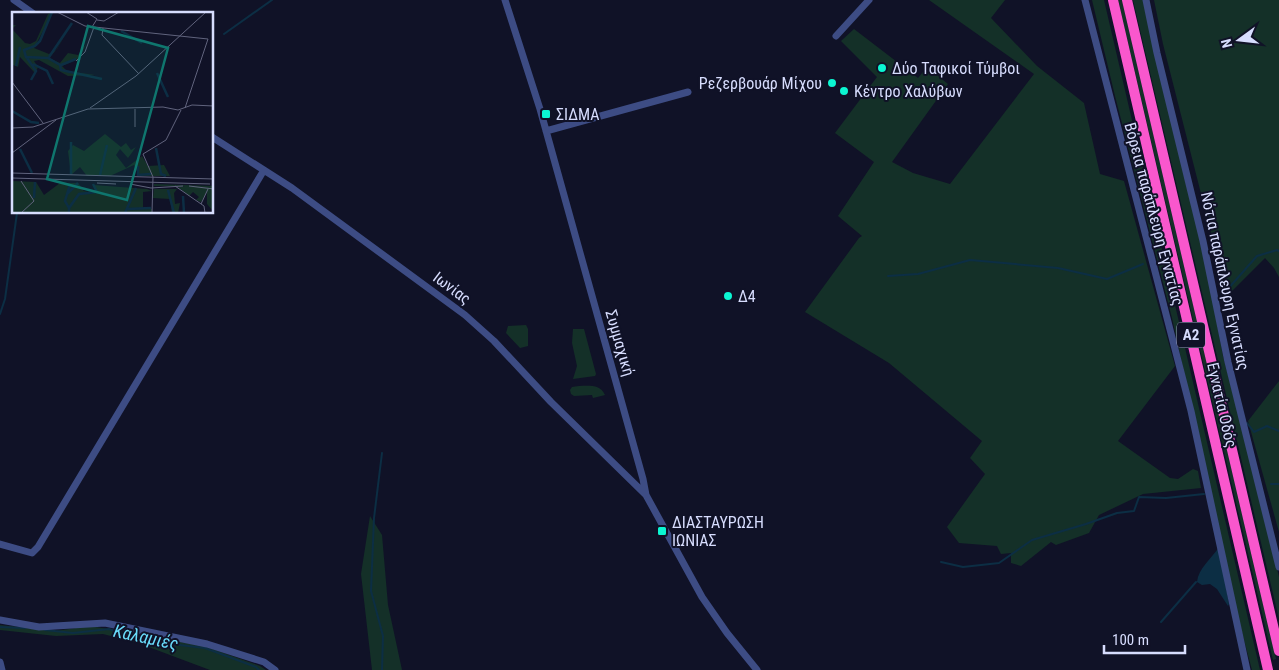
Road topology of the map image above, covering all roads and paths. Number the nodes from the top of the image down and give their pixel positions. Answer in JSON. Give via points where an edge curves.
{"nodes":[{"id":1,"x":14,"y":0,"type":"edge"},
{"id":2,"x":505,"y":0,"type":"edge"},
{"id":3,"x":869,"y":0,"type":"edge"},
{"id":4,"x":1086,"y":0,"type":"edge"},
{"id":5,"x":1113,"y":0,"type":"edge"},
{"id":6,"x":1127,"y":0,"type":"edge"},
{"id":7,"x":1146,"y":0,"type":"edge"},
{"id":8,"x":31,"y":12,"type":"edge"},
{"id":9,"x":836,"y":36,"type":"dead end"},
{"id":10,"x":688,"y":92,"type":"dead end"},
{"id":11,"x":546,"y":131,"type":"junction"},
{"id":12,"x":214,"y":138,"type":"edge"},
{"id":13,"x":264,"y":170,"type":"junction"},
{"id":14,"x":643,"y":479,"type":"junction"},
{"id":15,"x":633,"y":483,"type":"junction"},
{"id":16,"x":646,"y":495,"type":"junction"},
{"id":17,"x":0,"y":544,"type":"edge"},
{"id":18,"x":1279,"y":567,"type":"edge"},
{"id":19,"x":0,"y":620,"type":"edge"},
{"id":20,"x":1279,"y":651,"type":"edge"},
{"id":21,"x":0,"y":662,"type":"edge"},
{"id":22,"x":2,"y":670,"type":"edge"},
{"id":23,"x":275,"y":670,"type":"edge"},
{"id":24,"x":757,"y":670,"type":"edge"},
{"id":25,"x":1247,"y":670,"type":"edge"},
{"id":26,"x":1268,"y":670,"type":"edge"}],
"edges":[{"from":1,"to":8,"type":"street"},
{"from":2,"to":11,"type":"street","name":"Συμμαχική"},
{"from":3,"to":9,"type":"street"},
{"from":4,"to":25,"type":"street","name":"Βόρεια παράπλευρη Εγνατίας","via":[[1191,411]]},
{"from":5,"to":26,"type":"highway","name":"Εγνατία Οδός","number":"Α2"},
{"from":6,"to":20,"type":"highway","name":"Εγνατία Οδός","number":"Α2"},
{"from":7,"to":18,"type":"street","name":"Νότια παράπλευρη Εγνατίας","via":[[1204,241],[1230,370]]},
{"from":10,"to":11,"type":"street"},
{"from":11,"to":14,"type":"street","name":"Συμμαχική"},
{"from":12,"to":13,"type":"street","name":"Ιωνίας"},
{"from":13,"to":15,"type":"street","name":"Ιωνίας","via":[[465,315]]},
{"from":13,"to":17,"type":"street","via":[[38,547],[32,553]]},
{"from":14,"to":15,"type":"street"},
{"from":14,"to":16,"type":"street","name":"Συμμαχική"},
{"from":15,"to":16,"type":"street","name":"Ιωνίας"},
{"from":16,"to":24,"type":"street","name":"Συμμαχική","via":[[702,597]]},
{"from":19,"to":23,"type":"street","via":[[39,627],[104,623],[208,644],[264,662]]},
{"from":21,"to":22,"type":"street"}]}
